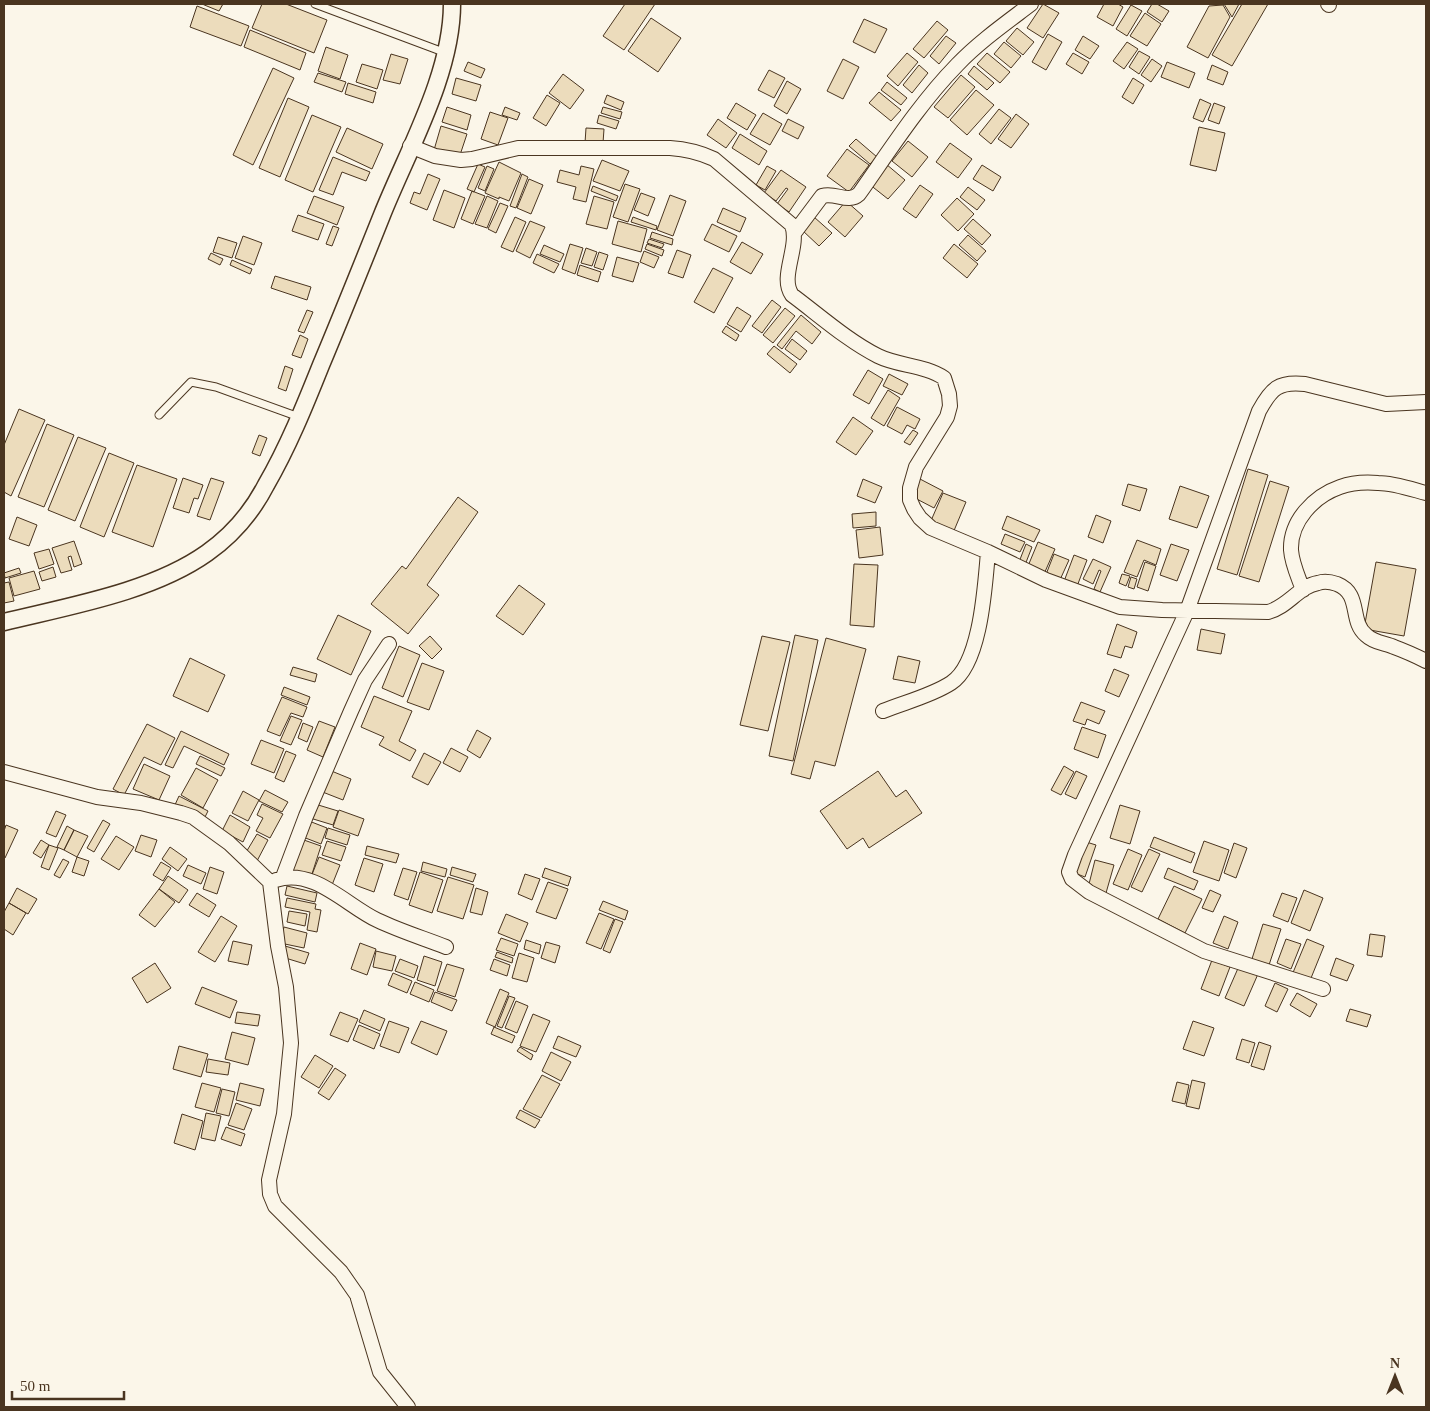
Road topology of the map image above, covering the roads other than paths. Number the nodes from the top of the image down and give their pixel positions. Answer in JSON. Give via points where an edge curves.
{"nodes":[{"id":1,"x":315,"y":4,"type":"edge"},
{"id":2,"x":452,"y":4,"type":"edge"},
{"id":3,"x":1031,"y":4,"type":"edge"},
{"id":4,"x":446,"y":54,"type":"junction"},
{"id":5,"x":410,"y":146,"type":"junction"},
{"id":6,"x":795,"y":232,"type":"junction"},
{"id":7,"x":1426,"y":402,"type":"edge"},
{"id":8,"x":159,"y":415,"type":"dead end"},
{"id":9,"x":300,"y":417,"type":"junction"},
{"id":10,"x":1426,"y":493,"type":"edge"},
{"id":11,"x":988,"y":552,"type":"junction"},
{"id":12,"x":1303,"y":590,"type":"junction"},
{"id":13,"x":1187,"y":611,"type":"junction"},
{"id":14,"x":4,"y":622,"type":"edge"},
{"id":15,"x":389,"y":644,"type":"dead end"},
{"id":16,"x":1426,"y":661,"type":"edge"},
{"id":17,"x":883,"y":711,"type":"dead end"},
{"id":18,"x":4,"y":772,"type":"edge"},
{"id":19,"x":277,"y":880,"type":"junction"},
{"id":20,"x":446,"y":947,"type":"dead end"},
{"id":21,"x":1323,"y":989,"type":"dead end"},
{"id":22,"x":408,"y":1407,"type":"edge"}],
"edges":[{"from":1,"to":4,"type":"lane"},
{"from":2,"to":4,"type":"street"},
{"from":3,"to":6,"type":"street","via":[[956,66],[908,123],[859,194],[853,199],[822,196]]},
{"from":4,"to":5,"type":"street"},
{"from":5,"to":6,"type":"street","via":[[435,156],[461,160],[518,148],[670,148],[702,153],[714,159],[788,220]]},
{"from":5,"to":9,"type":"street"},
{"from":6,"to":11,"type":"street","via":[[787,278],[792,295],[869,351],[944,378],[950,406],[947,417],[916,467],[910,500],[920,518],[931,528]]},
{"from":7,"to":13,"type":"street","via":[[1386,404],[1293,382],[1271,391],[1258,411]]},
{"from":8,"to":9,"type":"lane","via":[[191,382],[216,386]]},
{"from":9,"to":14,"type":"street","via":[[266,486],[248,513],[207,553],[178,571],[153,581]]},
{"from":10,"to":12,"type":"street","via":[[1380,483],[1358,483],[1340,486],[1312,504],[1301,517],[1292,540],[1293,566]]},
{"from":11,"to":13,"type":"street","via":[[1046,580],[1120,607]]},
{"from":11,"to":17,"type":"street","via":[[982,611],[970,658],[962,672],[953,682],[938,690]]},
{"from":12,"to":13,"type":"street","via":[[1278,610],[1268,612]]},
{"from":12,"to":16,"type":"street","via":[[1328,582],[1343,587],[1353,598],[1364,634]]},
{"from":13,"to":21,"type":"street","via":[[1069,872],[1072,879],[1089,892],[1204,951]]},
{"from":15,"to":19,"type":"street","via":[[350,711]]},
{"from":18,"to":19,"type":"street","via":[[97,797],[181,812]]},
{"from":19,"to":20,"type":"street","via":[[310,881],[323,886],[375,919]]},
{"from":19,"to":22,"type":"street","via":[[278,946],[291,1043],[284,1114],[269,1180],[270,1194],[275,1206],[350,1283],[362,1310],[380,1372]]}]}
